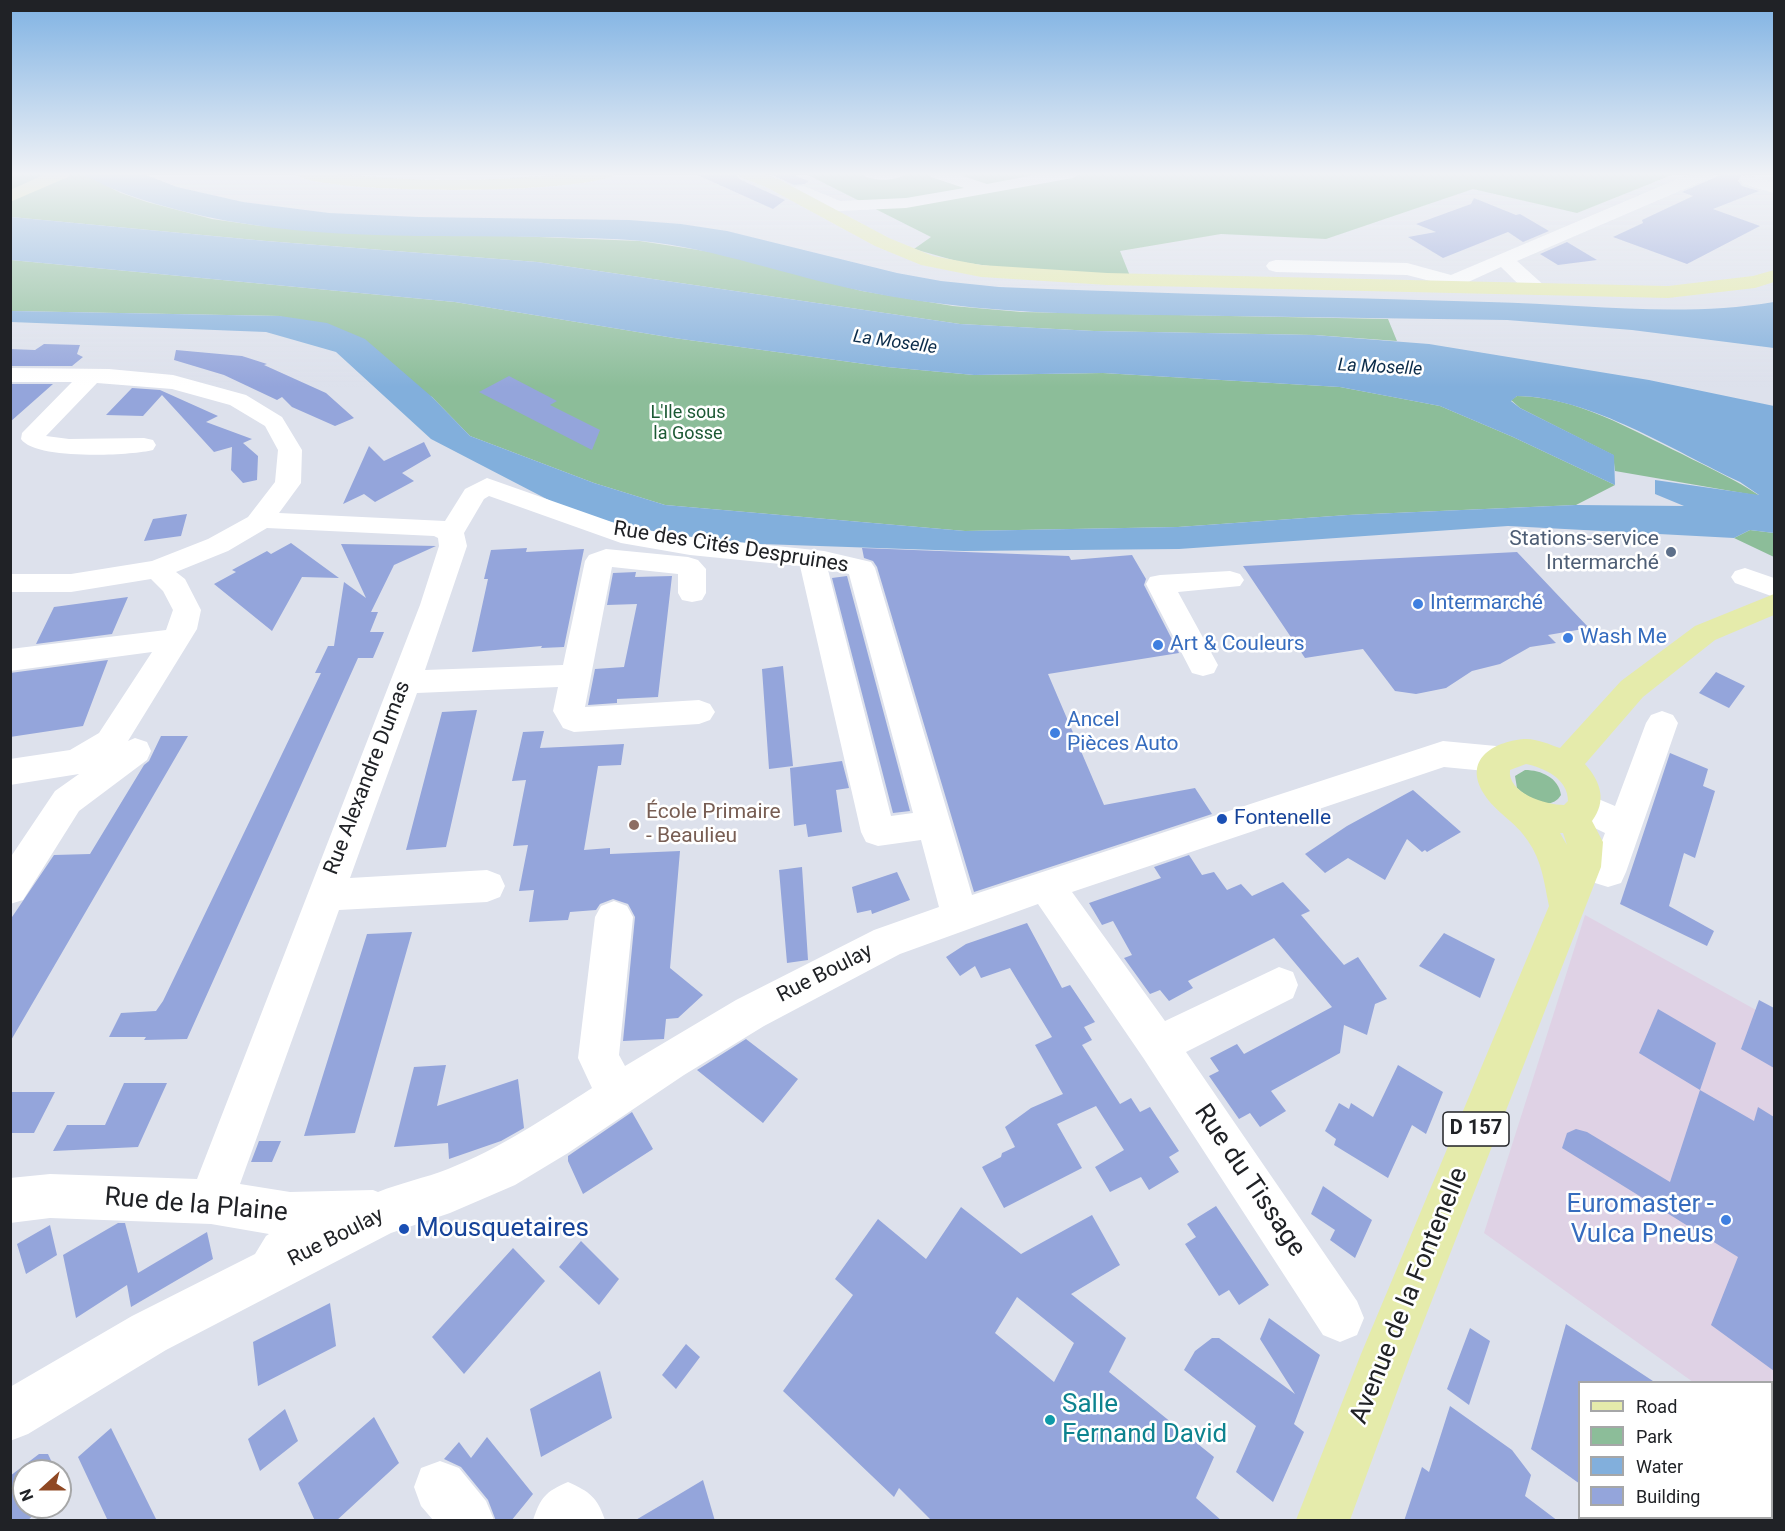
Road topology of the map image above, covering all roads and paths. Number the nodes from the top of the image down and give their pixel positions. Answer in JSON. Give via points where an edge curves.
{"nodes":[{"id":1,"x":888,"y":244,"type":"edge"},
{"id":2,"x":1540,"y":244,"type":"edge"},
{"id":3,"x":1383,"y":258,"type":"dead end"},
{"id":4,"x":1504,"y":260,"type":"junction"},
{"id":5,"x":1276,"y":266,"type":"dead end"},
{"id":6,"x":1421,"y":271,"type":"junction"},
{"id":7,"x":1773,"y":277,"type":"edge"},
{"id":8,"x":1456,"y":284,"type":"junction"},
{"id":9,"x":1538,"y":289,"type":"junction"},
{"id":10,"x":10,"y":375,"type":"edge"},
{"id":11,"x":91,"y":376,"type":"junction"},
{"id":12,"x":144,"y":445,"type":"dead end"},
{"id":13,"x":259,"y":520,"type":"junction"},
{"id":14,"x":451,"y":532,"type":"junction"},
{"id":15,"x":812,"y":559,"type":"junction"},
{"id":16,"x":157,"y":569,"type":"junction"},
{"id":17,"x":1745,"y":577,"type":"dead end"},
{"id":18,"x":1230,"y":580,"type":"dead end"},
{"id":19,"x":10,"y":583,"type":"edge"},
{"id":20,"x":1774,"y":588,"type":"edge"},
{"id":21,"x":692,"y":593,"type":"dead end"},
{"id":22,"x":1774,"y":604,"type":"edge"},
{"id":23,"x":175,"y":639,"type":"junction"},
{"id":24,"x":10,"y":660,"type":"edge"},
{"id":25,"x":1203,"y":665,"type":"dead end"},
{"id":26,"x":576,"y":675,"type":"junction"},
{"id":27,"x":405,"y":682,"type":"junction"},
{"id":28,"x":699,"y":712,"type":"dead end"},
{"id":29,"x":1662,"y":723,"type":"dead end"},
{"id":30,"x":135,"y":751,"type":"dead end"},
{"id":31,"x":1564,"y":765,"type":"junction"},
{"id":32,"x":10,"y":772,"type":"edge"},
{"id":33,"x":1496,"y":772,"type":"junction"},
{"id":34,"x":1526,"y":812,"type":"junction"},
{"id":35,"x":1579,"y":812,"type":"junction"},
{"id":36,"x":934,"y":824,"type":"junction"},
{"id":37,"x":1624,"y":826,"type":"junction"},
{"id":38,"x":1608,"y":872,"type":"dead end"},
{"id":39,"x":1046,"y":885,"type":"junction"},
{"id":40,"x":487,"y":886,"type":"dead end"},
{"id":41,"x":10,"y":889,"type":"edge"},
{"id":42,"x":324,"y":895,"type":"junction"},
{"id":43,"x":1566,"y":905,"type":"junction"},
{"id":44,"x":960,"y":916,"type":"junction"},
{"id":45,"x":614,"y":917,"type":"dead end"},
{"id":46,"x":1279,"y":984,"type":"dead end"},
{"id":47,"x":1158,"y":1045,"type":"junction"},
{"id":48,"x":618,"y":1095,"type":"junction"},
{"id":49,"x":10,"y":1201,"type":"edge"},
{"id":50,"x":211,"y":1202,"type":"junction"},
{"id":51,"x":382,"y":1213,"type":"junction"},
{"id":52,"x":290,"y":1215,"type":"junction"},
{"id":53,"x":272,"y":1271,"type":"junction"},
{"id":54,"x":1340,"y":1318,"type":"dead end"},
{"id":55,"x":10,"y":1416,"type":"edge"},
{"id":56,"x":560,"y":1521,"type":"edge"},
{"id":57,"x":578,"y":1521,"type":"edge"},
{"id":58,"x":1323,"y":1521,"type":"edge"}],
"edges":[{"from":1,"to":8,"type":"main road","via":[[919,257],[981,271],[1107,279]]},
{"from":2,"to":4,"type":"street"},
{"from":3,"to":6,"type":"street"},
{"from":4,"to":8,"type":"street"},
{"from":4,"to":9,"type":"street"},
{"from":5,"to":6,"type":"street"},
{"from":6,"to":8,"type":"street"},
{"from":7,"to":9,"type":"main road","via":[[1668,292]]},
{"from":8,"to":9,"type":"main road"},
{"from":10,"to":11,"type":"street"},
{"from":11,"to":12,"type":"street","via":[[34,432],[33,439],[68,446]]},
{"from":11,"to":13,"type":"street","via":[[173,382],[238,400],[274,422],[290,450],[288,483]]},
{"from":13,"to":14,"type":"street","via":[[438,528]]},
{"from":13,"to":16,"type":"street","via":[[218,545]]},
{"from":14,"to":15,"type":"street","name":"Rue des Cités Despruines","via":[[474,494],[487,486],[621,535]]},
{"from":14,"to":27,"type":"street","name":"Rue Alexandre Dumas","via":[[453,546]]},
{"from":15,"to":36,"type":"street","name":"Rue des Cités Despruines","via":[[861,568]]},
{"from":15,"to":36,"type":"street","via":[[878,832]]},
{"from":16,"to":19,"type":"street","via":[[71,583]]},
{"from":16,"to":23,"type":"street","via":[[175,586],[187,610]]},
{"from":17,"to":20,"type":"street"},
{"from":18,"to":25,"type":"street","via":[[1160,584]]},
{"from":21,"to":26,"type":"street","via":[[692,569],[688,566],[606,558],[599,561]]},
{"from":22,"to":31,"type":"main road","via":[[1705,633],[1641,682]]},
{"from":23,"to":24,"type":"street"},
{"from":23,"to":32,"type":"street","via":[[110,742],[77,762]]},
{"from":26,"to":27,"type":"street"},
{"from":26,"to":28,"type":"street","via":[[569,711],[574,720]]},
{"from":27,"to":42,"type":"street","name":"Rue Alexandre Dumas"},
{"from":29,"to":37,"type":"street"},
{"from":30,"to":41,"type":"street","via":[[67,801]]},
{"from":31,"to":33,"type":"main road","via":[[1526,751],[1509,752]]},
{"from":31,"to":35,"type":"main road","via":[[1584,788],[1587,800]]},
{"from":33,"to":34,"type":"main road","via":[[1508,800]]},
{"from":33,"to":39,"type":"street","name":"Rue Boulay","via":[[1419,764]]},
{"from":34,"to":35,"type":"main road","via":[[1559,820]]},
{"from":34,"to":43,"type":"main road","via":[[1559,864]]},
{"from":35,"to":37,"type":"street"},
{"from":35,"to":43,"type":"main road","name":"Avenue de la Fontenelle","number":"D 157","via":[[1585,842],[1583,867]]},
{"from":36,"to":44,"type":"street","name":"Rue des Cités Despruines"},
{"from":37,"to":38,"type":"street"},
{"from":39,"to":44,"type":"street","name":"Rue Boulay"},
{"from":39,"to":47,"type":"street","name":"Rue du Tissage"},
{"from":40,"to":42,"type":"street"},
{"from":42,"to":50,"type":"street","name":"Rue Alexandre Dumas"},
{"from":43,"to":58,"type":"main road","name":"Avenue de la Fontenelle","number":"D 157"},
{"from":44,"to":48,"type":"street","name":"Rue Boulay","via":[[887,942],[750,1013]]},
{"from":45,"to":48,"type":"street","via":[[598,1058]]},
{"from":46,"to":47,"type":"street"},
{"from":47,"to":54,"type":"street","name":"Rue du Tissage"},
{"from":48,"to":51,"type":"street","name":"Rue Boulay","via":[[499,1169],[450,1191]]},
{"from":49,"to":50,"type":"street","name":"Rue de la Plaine","via":[[50,1196]]},
{"from":50,"to":52,"type":"street","name":"Rue de la Plaine"},
{"from":51,"to":52,"type":"street","name":"Rue de la Plaine"},
{"from":51,"to":53,"type":"street","name":"Rue Boulay"},
{"from":52,"to":53,"type":"street","name":"Rue Boulay","via":[[282,1253]]},
{"from":53,"to":55,"type":"street","name":"Rue Boulay","via":[[149,1333]]},
{"from":56,"to":57,"type":"street","via":[[568,1509]]}]}
